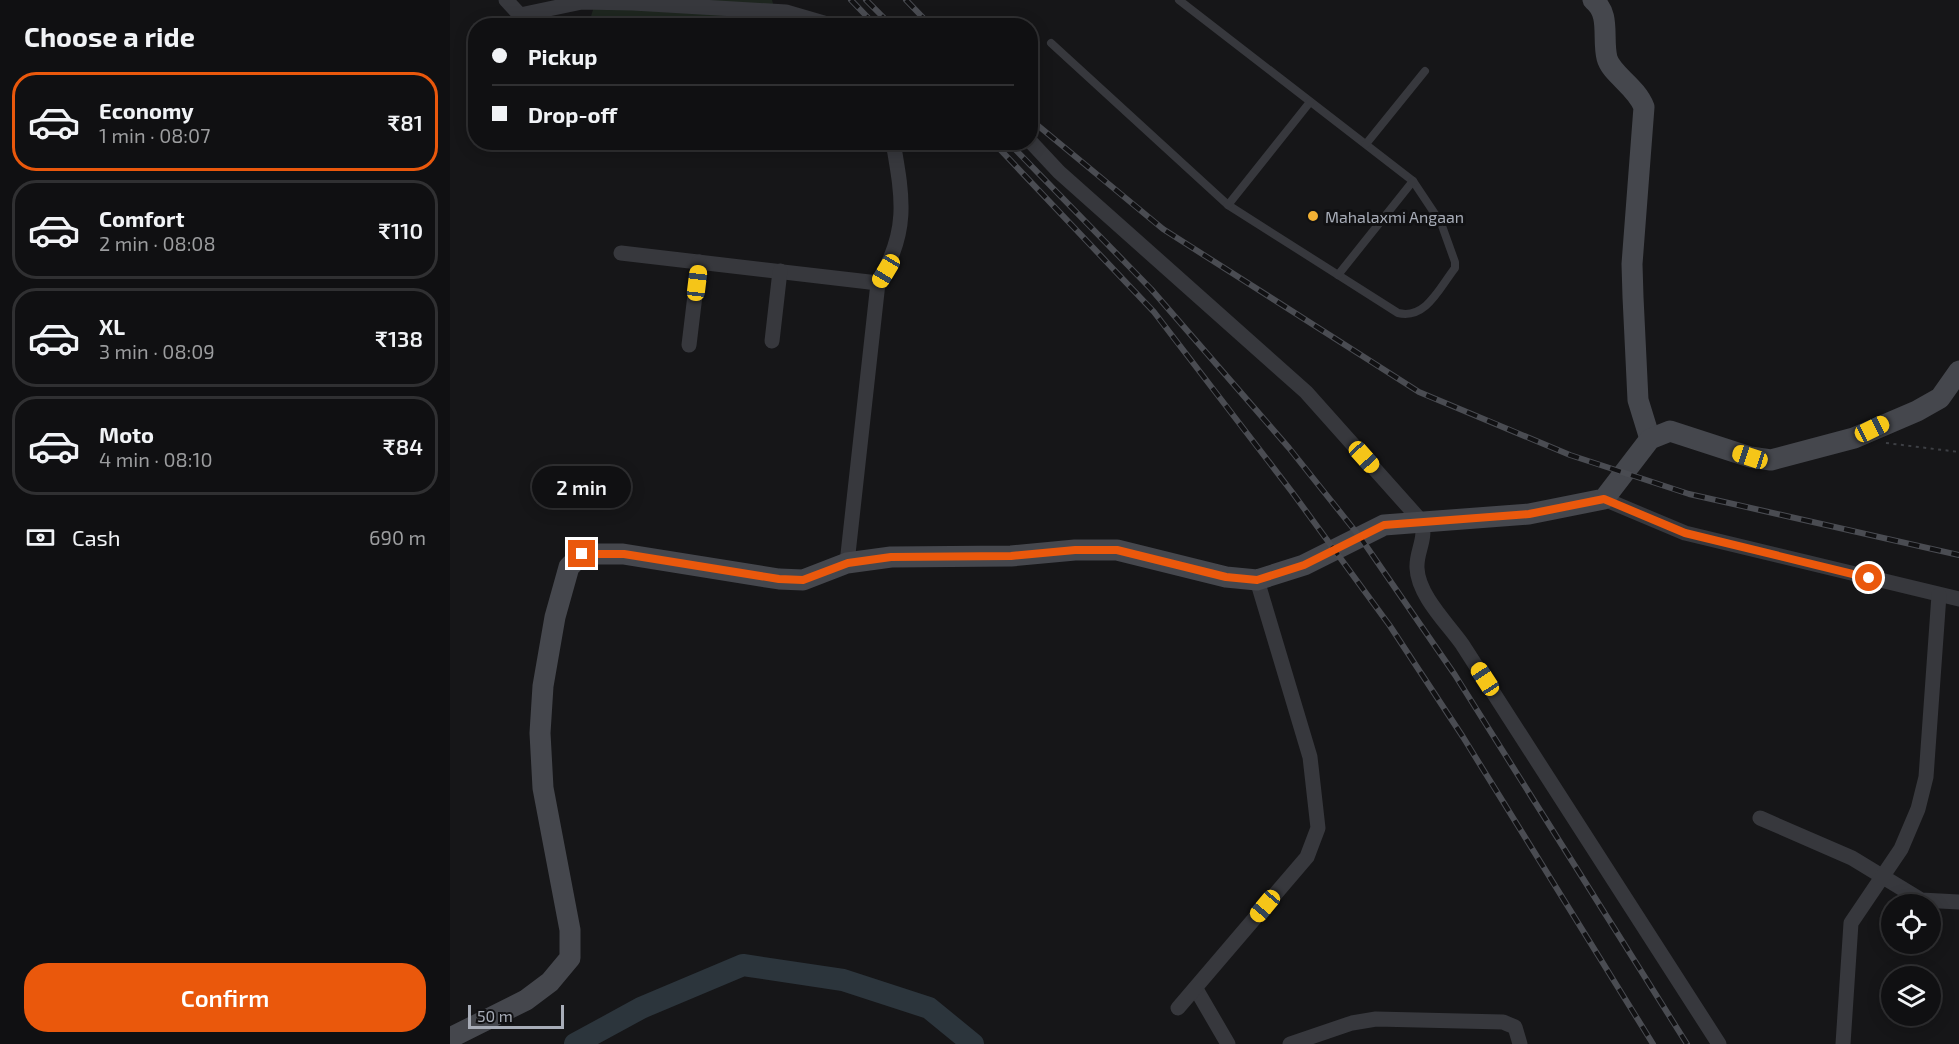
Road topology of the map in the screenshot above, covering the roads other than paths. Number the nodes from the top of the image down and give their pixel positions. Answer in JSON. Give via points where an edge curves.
{"nodes":[{"id":1,"x":506,"y":0,"type":"edge"},
{"id":2,"x":1179,"y":0,"type":"edge"},
{"id":3,"x":1593,"y":0,"type":"edge"},
{"id":4,"x":807,"y":18,"type":"edge"},
{"id":5,"x":1051,"y":43,"type":"dead end"},
{"id":6,"x":1425,"y":71,"type":"dead end"},
{"id":7,"x":1310,"y":102,"type":"junction"},
{"id":8,"x":1366,"y":144,"type":"junction"},
{"id":9,"x":894,"y":150,"type":"edge"},
{"id":10,"x":1038,"y":150,"type":"edge"},
{"id":11,"x":1413,"y":182,"type":"junction"},
{"id":12,"x":1228,"y":205,"type":"junction"},
{"id":13,"x":621,"y":253,"type":"dead end"},
{"id":14,"x":699,"y":262,"type":"junction"},
{"id":15,"x":780,"y":271,"type":"junction"},
{"id":16,"x":1338,"y":275,"type":"junction"},
{"id":17,"x":878,"y":284,"type":"junction"},
{"id":18,"x":772,"y":341,"type":"dead end"},
{"id":19,"x":689,"y":345,"type":"dead end"},
{"id":20,"x":1959,"y":371,"type":"edge"},
{"id":21,"x":1650,"y":439,"type":"junction"},
{"id":22,"x":1604,"y":499,"type":"junction"},
{"id":23,"x":1422,"y":522,"type":"junction"},
{"id":24,"x":848,"y":563,"type":"junction"},
{"id":25,"x":1257,"y":580,"type":"junction"},
{"id":26,"x":1939,"y":595,"type":"junction"},
{"id":27,"x":1959,"y":599,"type":"edge"},
{"id":28,"x":1760,"y":818,"type":"dead end"},
{"id":29,"x":1882,"y":878,"type":"junction"},
{"id":30,"x":1959,"y":902,"type":"edge"},
{"id":31,"x":1196,"y":989,"type":"junction"},
{"id":32,"x":1178,"y":1008,"type":"dead end"},
{"id":33,"x":450,"y":1038,"type":"edge"},
{"id":34,"x":1317,"y":1040,"type":"edge"},
{"id":35,"x":1228,"y":1044,"type":"edge"},
{"id":36,"x":1290,"y":1044,"type":"edge"},
{"id":37,"x":1520,"y":1044,"type":"edge"},
{"id":38,"x":1719,"y":1044,"type":"edge"},
{"id":39,"x":1844,"y":1044,"type":"edge"}],
"edges":[{"from":1,"to":4,"type":"street","via":[[520,15],[582,2],[786,12]]},
{"from":2,"to":7,"type":"lane"},
{"from":3,"to":21,"type":"street","via":[[1604,12],[1607,59],[1639,95],[1644,107],[1632,297],[1638,400]]},
{"from":5,"to":12,"type":"lane"},
{"from":6,"to":8,"type":"lane"},
{"from":7,"to":8,"type":"lane"},
{"from":7,"to":12,"type":"lane"},
{"from":8,"to":11,"type":"lane"},
{"from":9,"to":17,"type":"street","via":[[902,224]]},
{"from":10,"to":23,"type":"street","via":[[1306,392]]},
{"from":11,"to":16,"type":"lane"},
{"from":11,"to":16,"type":"lane","via":[[1442,223],[1455,262],[1455,268],[1422,311],[1398,313]]},
{"from":12,"to":16,"type":"lane"},
{"from":13,"to":14,"type":"street"},
{"from":14,"to":15,"type":"street"},
{"from":14,"to":19,"type":"street"},
{"from":15,"to":17,"type":"street"},
{"from":15,"to":18,"type":"street"},
{"from":17,"to":24,"type":"street"},
{"from":20,"to":21,"type":"street","via":[[1940,398],[1854,438],[1771,460],[1670,431]]},
{"from":21,"to":22,"type":"street"},
{"from":22,"to":23,"type":"street","via":[[1529,514]]},
{"from":22,"to":26,"type":"street","via":[[1685,533]]},
{"from":23,"to":25,"type":"street","via":[[1384,525],[1304,565]]},
{"from":23,"to":38,"type":"street","via":[[1424,534],[1416,566],[1421,586]]},
{"from":24,"to":25,"type":"street","via":[[891,557],[1117,550],[1226,577]]},
{"from":24,"to":33,"type":"street","via":[[803,580],[624,554],[582,554],[569,567],[555,617],[543,686],[540,733],[543,788],[570,930],[570,958],[550,982],[526,1000]]},
{"from":25,"to":31,"type":"street","via":[[1310,757],[1318,828],[1307,857]]},
{"from":26,"to":27,"type":"street"},
{"from":26,"to":29,"type":"street","via":[[1926,777],[1910,829]]},
{"from":28,"to":29,"type":"street","via":[[1852,858]]},
{"from":29,"to":30,"type":"street","via":[[1921,900]]},
{"from":29,"to":39,"type":"street","via":[[1851,923]]},
{"from":31,"to":32,"type":"street"},
{"from":31,"to":35,"type":"street"},
{"from":34,"to":36,"type":"street"},
{"from":34,"to":37,"type":"street","via":[[1376,1018],[1503,1022],[1515,1027]]}]}
